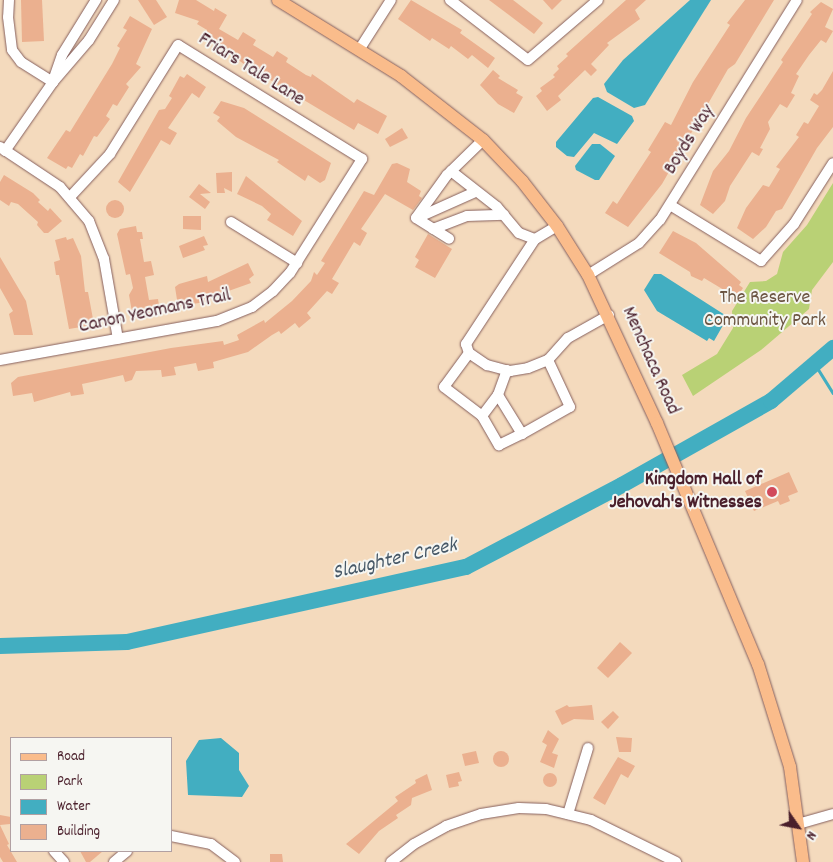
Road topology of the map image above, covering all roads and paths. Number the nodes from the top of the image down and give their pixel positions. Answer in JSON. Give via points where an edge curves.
{"nodes":[{"id":1,"x":9,"y":0,"type":"edge"},
{"id":2,"x":96,"y":0,"type":"edge"},
{"id":3,"x":114,"y":0,"type":"edge"},
{"id":4,"x":278,"y":0,"type":"edge"},
{"id":5,"x":391,"y":0,"type":"edge"},
{"id":6,"x":450,"y":0,"type":"edge"},
{"id":7,"x":598,"y":0,"type":"edge"},
{"id":8,"x":796,"y":0,"type":"edge"},
{"id":9,"x":4,"y":17,"type":"edge"},
{"id":10,"x":359,"y":50,"type":"junction"},
{"id":11,"x":53,"y":82,"type":"junction"},
{"id":12,"x":482,"y":140,"type":"junction"},
{"id":13,"x":3,"y":149,"type":"edge"},
{"id":14,"x":362,"y":159,"type":"joint"},
{"id":15,"x":833,"y":164,"type":"edge"},
{"id":16,"x":451,"y":171,"type":"junction"},
{"id":17,"x":475,"y":192,"type":"junction"},
{"id":18,"x":70,"y":196,"type":"junction"},
{"id":19,"x":670,"y":205,"type":"junction"},
{"id":20,"x":504,"y":215,"type":"junction"},
{"id":21,"x":416,"y":218,"type":"junction"},
{"id":22,"x":231,"y":222,"type":"dead end"},
{"id":23,"x":557,"y":226,"type":"junction"},
{"id":24,"x":433,"y":229,"type":"junction"},
{"id":25,"x":449,"y":239,"type":"dead end"},
{"id":26,"x":535,"y":239,"type":"junction"},
{"id":27,"x":296,"y":263,"type":"junction"},
{"id":28,"x":588,"y":275,"type":"junction"},
{"id":29,"x":609,"y":315,"type":"junction"},
{"id":30,"x":118,"y":339,"type":"junction"},
{"id":31,"x":469,"y":353,"type":"junction"},
{"id":32,"x":0,"y":360,"type":"edge"},
{"id":33,"x":548,"y":360,"type":"junction"},
{"id":34,"x":507,"y":370,"type":"junction"},
{"id":35,"x":498,"y":395,"type":"junction"},
{"id":36,"x":482,"y":416,"type":"junction"},
{"id":37,"x":522,"y":434,"type":"junction"},
{"id":38,"x":588,"y":748,"type":"dead end"},
{"id":39,"x":568,"y":814,"type":"junction"},
{"id":40,"x":833,"y":814,"type":"edge"},
{"id":41,"x":798,"y":824,"type":"junction"},
{"id":42,"x":172,"y":836,"type":"edge"},
{"id":43,"x":55,"y":852,"type":"edge"},
{"id":44,"x":126,"y":852,"type":"edge"},
{"id":45,"x":64,"y":862,"type":"edge"},
{"id":46,"x":114,"y":862,"type":"edge"},
{"id":47,"x":236,"y":862,"type":"edge"},
{"id":48,"x":391,"y":862,"type":"edge"},
{"id":49,"x":676,"y":862,"type":"edge"},
{"id":50,"x":803,"y":862,"type":"edge"}],
"edges":[{"from":1,"to":9,"type":"street"},
{"from":2,"to":11,"type":"street","via":[[62,55]]},
{"from":3,"to":11,"type":"street","via":[[78,54]]},
{"from":4,"to":10,"type":"main road","name":"Menchaca Road"},
{"from":5,"to":10,"type":"street"},
{"from":6,"to":7,"type":"street","via":[[528,60]]},
{"from":8,"to":19,"type":"street","name":"Boyds Way"},
{"from":9,"to":11,"type":"street","via":[[16,56]]},
{"from":10,"to":12,"type":"main road","name":"Menchaca Road","via":[[419,88]]},
{"from":11,"to":13,"type":"street"},
{"from":12,"to":16,"type":"street"},
{"from":12,"to":23,"type":"main road","name":"Menchaca Road","via":[[522,181]]},
{"from":13,"to":18,"type":"street"},
{"from":14,"to":18,"type":"street","name":"Friars Tale Lane","via":[[178,45],[110,154]]},
{"from":14,"to":27,"type":"street","name":"Canon Yeomans Trail"},
{"from":15,"to":19,"type":"street","via":[[794,224],[761,261]]},
{"from":16,"to":17,"type":"street"},
{"from":16,"to":21,"type":"street"},
{"from":17,"to":20,"type":"street"},
{"from":17,"to":21,"type":"street"},
{"from":18,"to":30,"type":"street","via":[[89,221],[100,246]]},
{"from":19,"to":28,"type":"street","name":"Boyds Way","via":[[643,239]]},
{"from":20,"to":24,"type":"street","via":[[467,216]]},
{"from":20,"to":26,"type":"street","via":[[519,233]]},
{"from":21,"to":24,"type":"street"},
{"from":22,"to":27,"type":"street"},
{"from":23,"to":26,"type":"street"},
{"from":23,"to":28,"type":"main road","name":"Menchaca Road"},
{"from":24,"to":25,"type":"street"},
{"from":26,"to":31,"type":"street","via":[[466,344]]},
{"from":27,"to":30,"type":"street","name":"Canon Yeomans Trail","via":[[273,292],[241,313],[217,321]]},
{"from":28,"to":29,"type":"main road","name":"Menchaca Road"},
{"from":29,"to":33,"type":"street","via":[[568,338]]},
{"from":29,"to":41,"type":"main road","name":"Menchaca Road","via":[[730,590],[777,716],[790,767]]},
{"from":30,"to":32,"type":"street","name":"Canon Yeomans Trail"},
{"from":31,"to":34,"type":"street","via":[[487,365]]},
{"from":31,"to":36,"type":"street","via":[[444,388]]},
{"from":33,"to":34,"type":"street","via":[[528,368]]},
{"from":33,"to":37,"type":"street","via":[[570,407]]},
{"from":34,"to":35,"type":"street"},
{"from":35,"to":36,"type":"street"},
{"from":35,"to":37,"type":"street"},
{"from":36,"to":37,"type":"street","via":[[499,446]]},
{"from":38,"to":39,"type":"street"},
{"from":39,"to":48,"type":"street","via":[[519,808],[482,814],[429,835]]},
{"from":39,"to":49,"type":"street","via":[[610,828]]},
{"from":40,"to":41,"type":"street"},
{"from":41,"to":50,"type":"main road","name":"Menchaca Road"},
{"from":42,"to":47,"type":"street","via":[[211,844]]},
{"from":43,"to":45,"type":"street"},
{"from":44,"to":46,"type":"street"}]}
